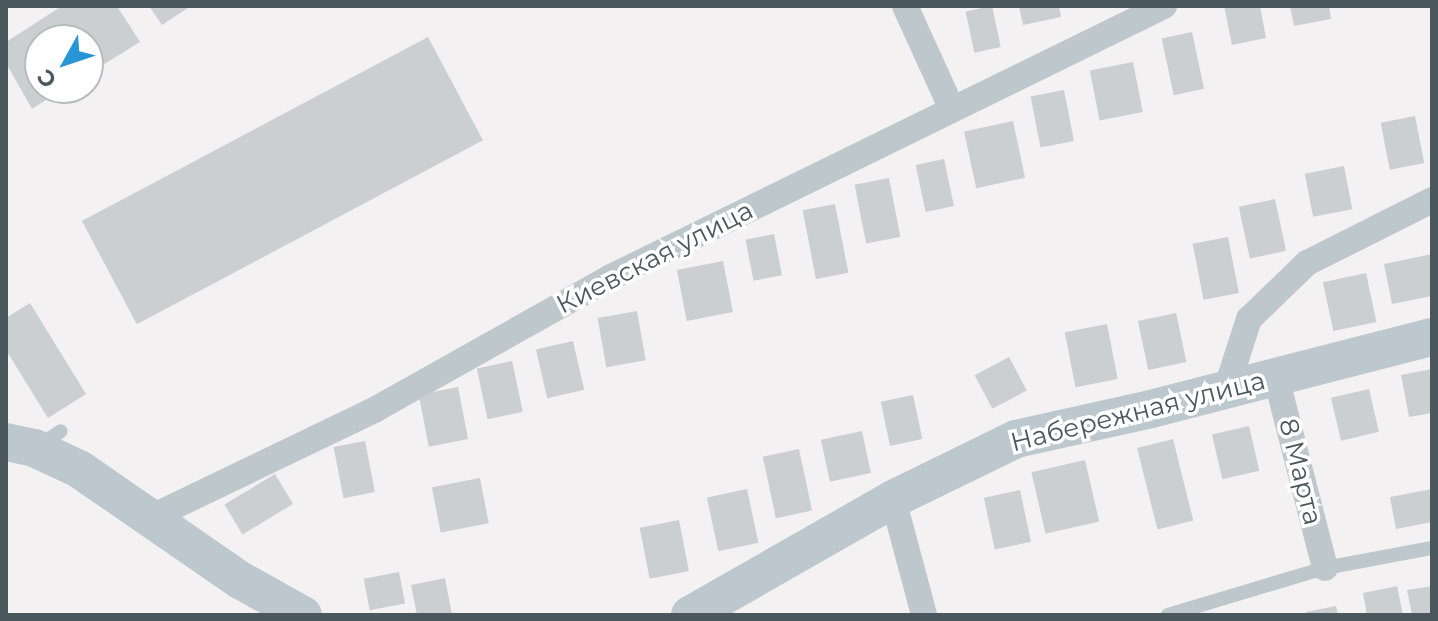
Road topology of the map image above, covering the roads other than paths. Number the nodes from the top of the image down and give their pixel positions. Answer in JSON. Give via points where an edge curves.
{"nodes":[{"id":1,"x":905,"y":6,"type":"edge"},
{"id":2,"x":1164,"y":6,"type":"edge"},
{"id":3,"x":952,"y":109,"type":"junction"},
{"id":4,"x":1432,"y":200,"type":"edge"},
{"id":5,"x":1432,"y":337,"type":"edge"},
{"id":6,"x":1276,"y":377,"type":"junction"},
{"id":7,"x":1226,"y":390,"type":"junction"},
{"id":8,"x":33,"y":440,"type":"edge"},
{"id":9,"x":893,"y":499,"type":"junction"},
{"id":10,"x":152,"y":517,"type":"junction"},
{"id":11,"x":1432,"y":548,"type":"edge"},
{"id":12,"x":1325,"y":568,"type":"junction"},
{"id":13,"x":303,"y":615,"type":"edge"},
{"id":14,"x":690,"y":615,"type":"edge"},
{"id":15,"x":924,"y":615,"type":"edge"},
{"id":16,"x":1168,"y":615,"type":"edge"}],
"edges":[{"from":1,"to":3,"type":"street"},
{"from":2,"to":3,"type":"street","name":"Киевская улица"},
{"from":3,"to":10,"type":"street","name":"Киевская улица","via":[[611,277],[376,409]]},
{"from":4,"to":7,"type":"street","via":[[1307,263],[1249,319]]},
{"from":5,"to":6,"type":"street","name":"Набережная улица"},
{"from":6,"to":7,"type":"street","name":"Набережная улица"},
{"from":6,"to":12,"type":"street","name":"8 Марта"},
{"from":7,"to":9,"type":"street","name":"Набережная улица","via":[[1016,439]]},
{"from":8,"to":10,"type":"street"},
{"from":9,"to":14,"type":"street","name":"Набережная улица"},
{"from":9,"to":15,"type":"street"},
{"from":10,"to":13,"type":"street","via":[[240,580]]},
{"from":11,"to":12,"type":"lane"},
{"from":12,"to":16,"type":"lane"}]}
